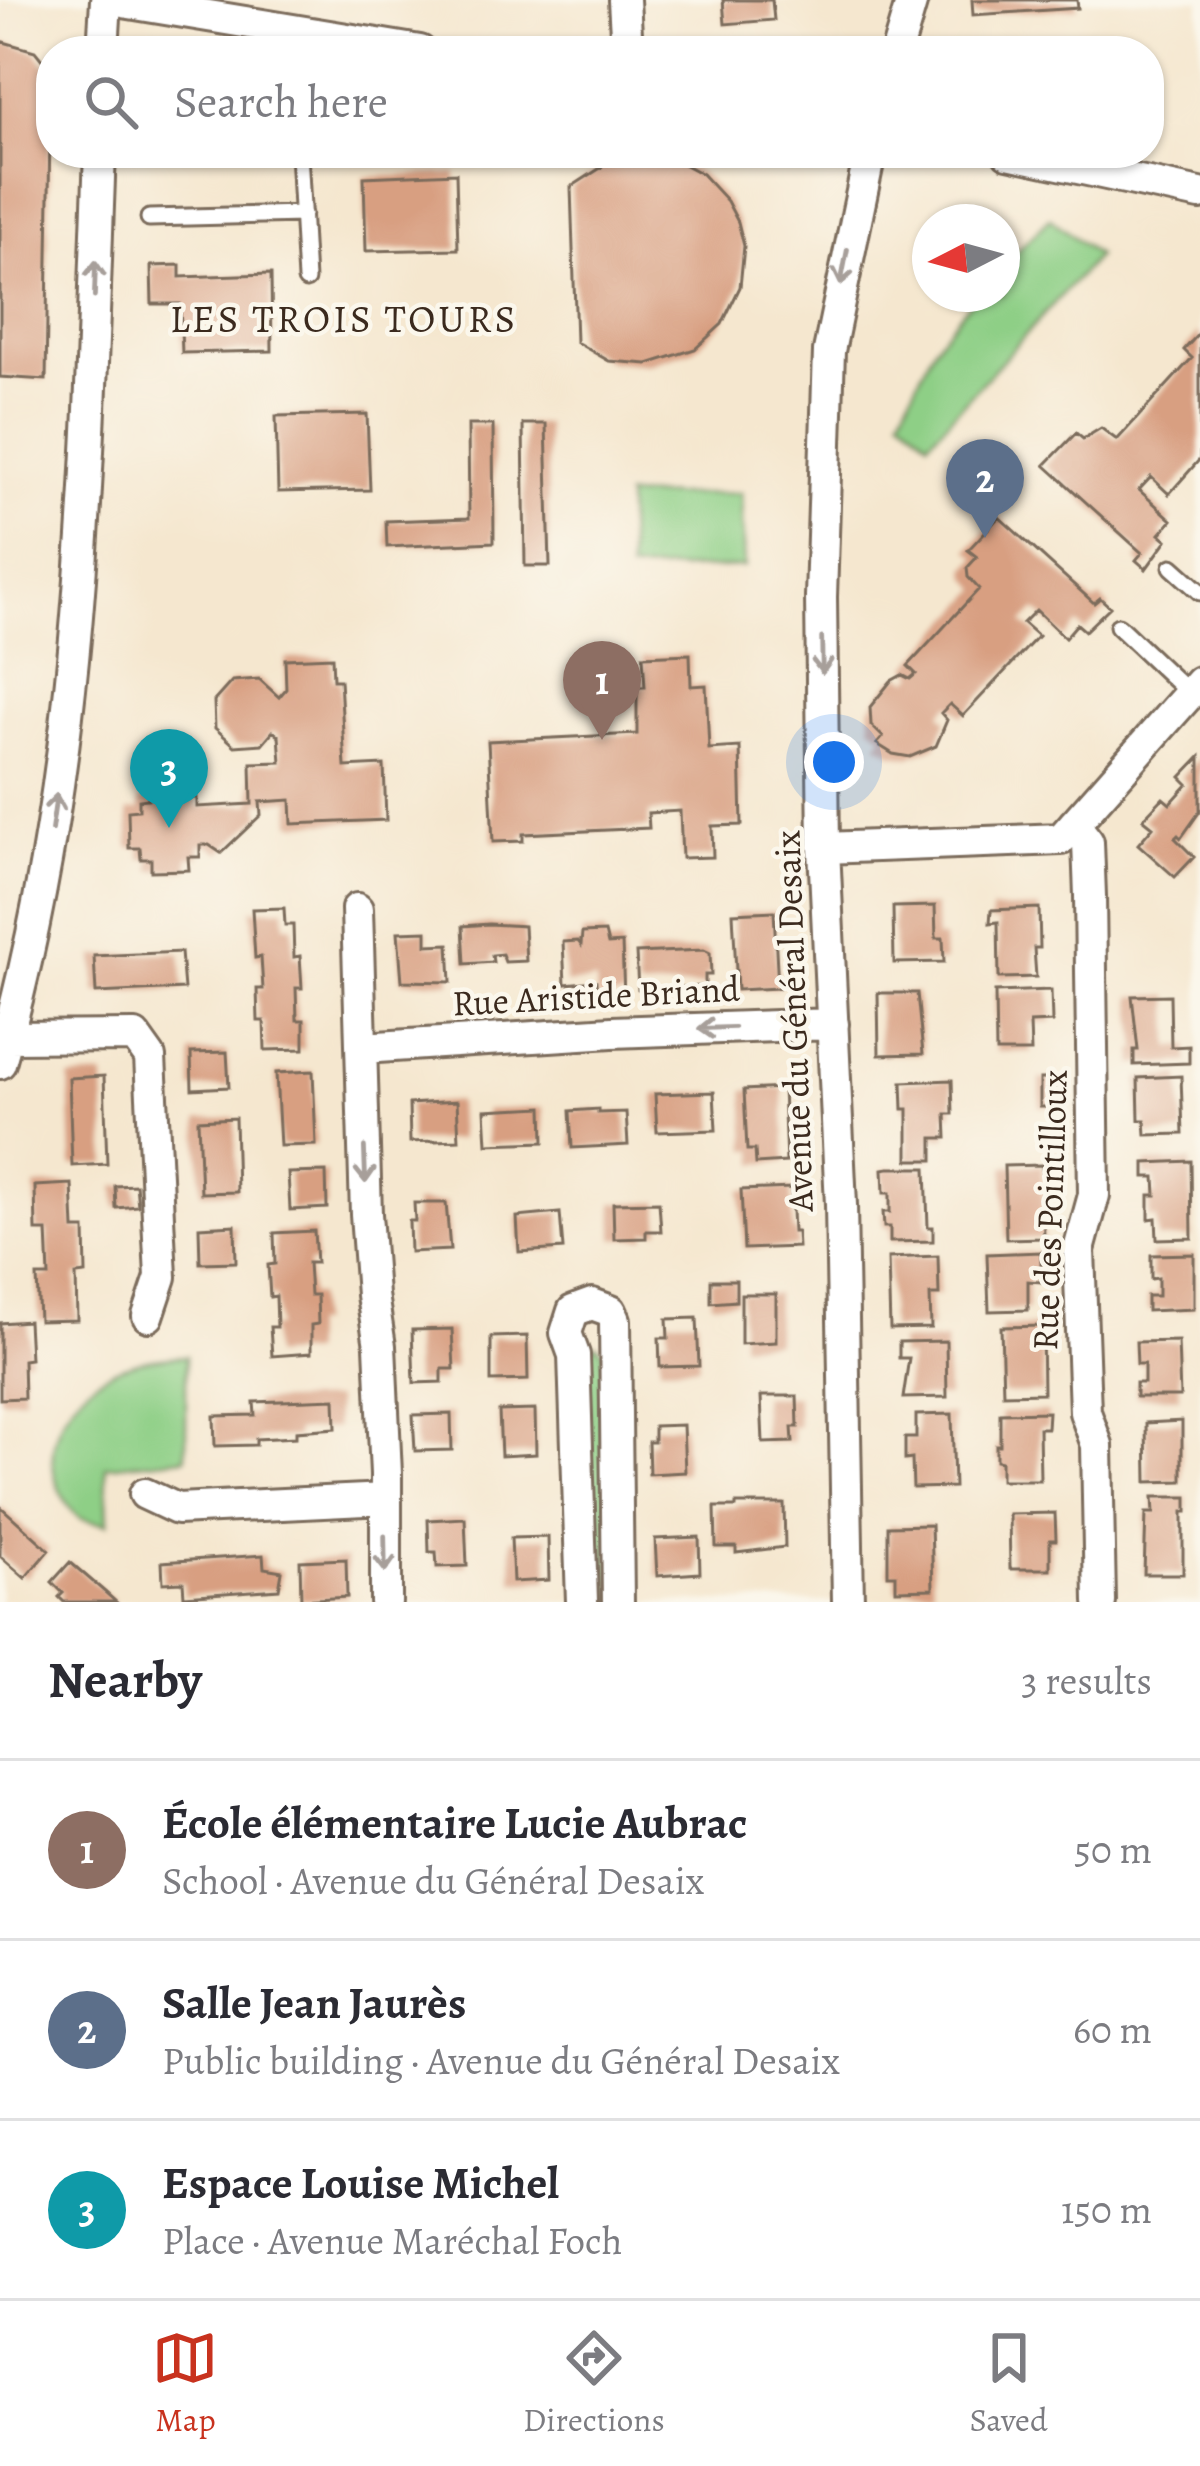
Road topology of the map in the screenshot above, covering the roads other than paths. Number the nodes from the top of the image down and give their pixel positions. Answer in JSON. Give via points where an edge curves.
{"nodes":[{"id":1,"x":109,"y":0,"type":"edge"},
{"id":2,"x":624,"y":0,"type":"edge"},
{"id":3,"x":912,"y":0,"type":"edge"},
{"id":4,"x":292,"y":27,"type":"edge"},
{"id":5,"x":105,"y":36,"type":"edge"},
{"id":6,"x":340,"y":36,"type":"edge"},
{"id":7,"x":626,"y":36,"type":"edge"},
{"id":8,"x":901,"y":36,"type":"edge"},
{"id":9,"x":99,"y":168,"type":"edge"},
{"id":10,"x":300,"y":168,"type":"edge"},
{"id":11,"x":867,"y":168,"type":"edge"},
{"id":12,"x":1078,"y":168,"type":"edge"},
{"id":13,"x":1200,"y":194,"type":"edge"},
{"id":14,"x":303,"y":214,"type":"junction"},
{"id":15,"x":149,"y":218,"type":"dead end"},
{"id":16,"x":306,"y":280,"type":"dead end"},
{"id":17,"x":1172,"y":567,"type":"dead end"},
{"id":18,"x":1200,"y":592,"type":"edge"},
{"id":19,"x":1118,"y":626,"type":"dead end"},
{"id":20,"x":1195,"y":688,"type":"edge"},
{"id":21,"x":1074,"y":824,"type":"junction"},
{"id":22,"x":824,"y":848,"type":"junction"},
{"id":23,"x":357,"y":909,"type":"dead end"},
{"id":24,"x":833,"y":1024,"type":"junction"},
{"id":25,"x":362,"y":1048,"type":"junction"},
{"id":26,"x":4,"y":1050,"type":"edge"},
{"id":27,"x":148,"y":1316,"type":"dead end"},
{"id":28,"x":145,"y":1494,"type":"dead end"},
{"id":29,"x":386,"y":1499,"type":"junction"},
{"id":30,"x":386,"y":1602,"type":"edge"},
{"id":31,"x":582,"y":1602,"type":"edge"},
{"id":32,"x":619,"y":1602,"type":"edge"},
{"id":33,"x":848,"y":1602,"type":"edge"},
{"id":34,"x":1100,"y":1602,"type":"edge"}],
"edges":[{"from":1,"to":4,"type":"street"},
{"from":1,"to":5,"type":"street"},
{"from":2,"to":7,"type":"street"},
{"from":3,"to":8,"type":"street"},
{"from":4,"to":6,"type":"street"},
{"from":26,"to":9,"type":"street","one_way":true,"via":[[43,890],[64,740]]},
{"from":10,"to":14,"type":"lane"},
{"from":11,"to":22,"type":"street","name":"Avenue du Général Desaix","one_way":true,"via":[[829,351]]},
{"from":12,"to":13,"type":"street"},
{"from":14,"to":15,"type":"lane"},
{"from":14,"to":16,"type":"lane"},
{"from":17,"to":18,"type":"lane"},
{"from":19,"to":20,"type":"lane"},
{"from":20,"to":21,"type":"street"},
{"from":21,"to":22,"type":"street","via":[[1061,838]]},
{"from":21,"to":34,"type":"street","name":"Rue des Pointilloux","via":[[1088,842],[1090,896],[1094,1195],[1079,1250],[1085,1412],[1097,1445]]},
{"from":22,"to":24,"type":"street","name":"Avenue du Général Desaix"},
{"from":23,"to":25,"type":"street"},
{"from":24,"to":25,"type":"street","name":"Rue Aristide Briand","one_way":true},
{"from":24,"to":33,"type":"street","name":"Avenue du Général Desaix"},
{"from":25,"to":29,"type":"street","one_way":true},
{"from":26,"to":27,"type":"street","via":[[135,1036],[150,1057],[160,1277]]},
{"from":28,"to":29,"type":"street","via":[[177,1509]]},
{"from":29,"to":30,"type":"street","one_way":true},
{"from":31,"to":32,"type":"street","via":[[574,1355],[566,1333],[573,1311],[592,1304],[615,1320]]}]}
